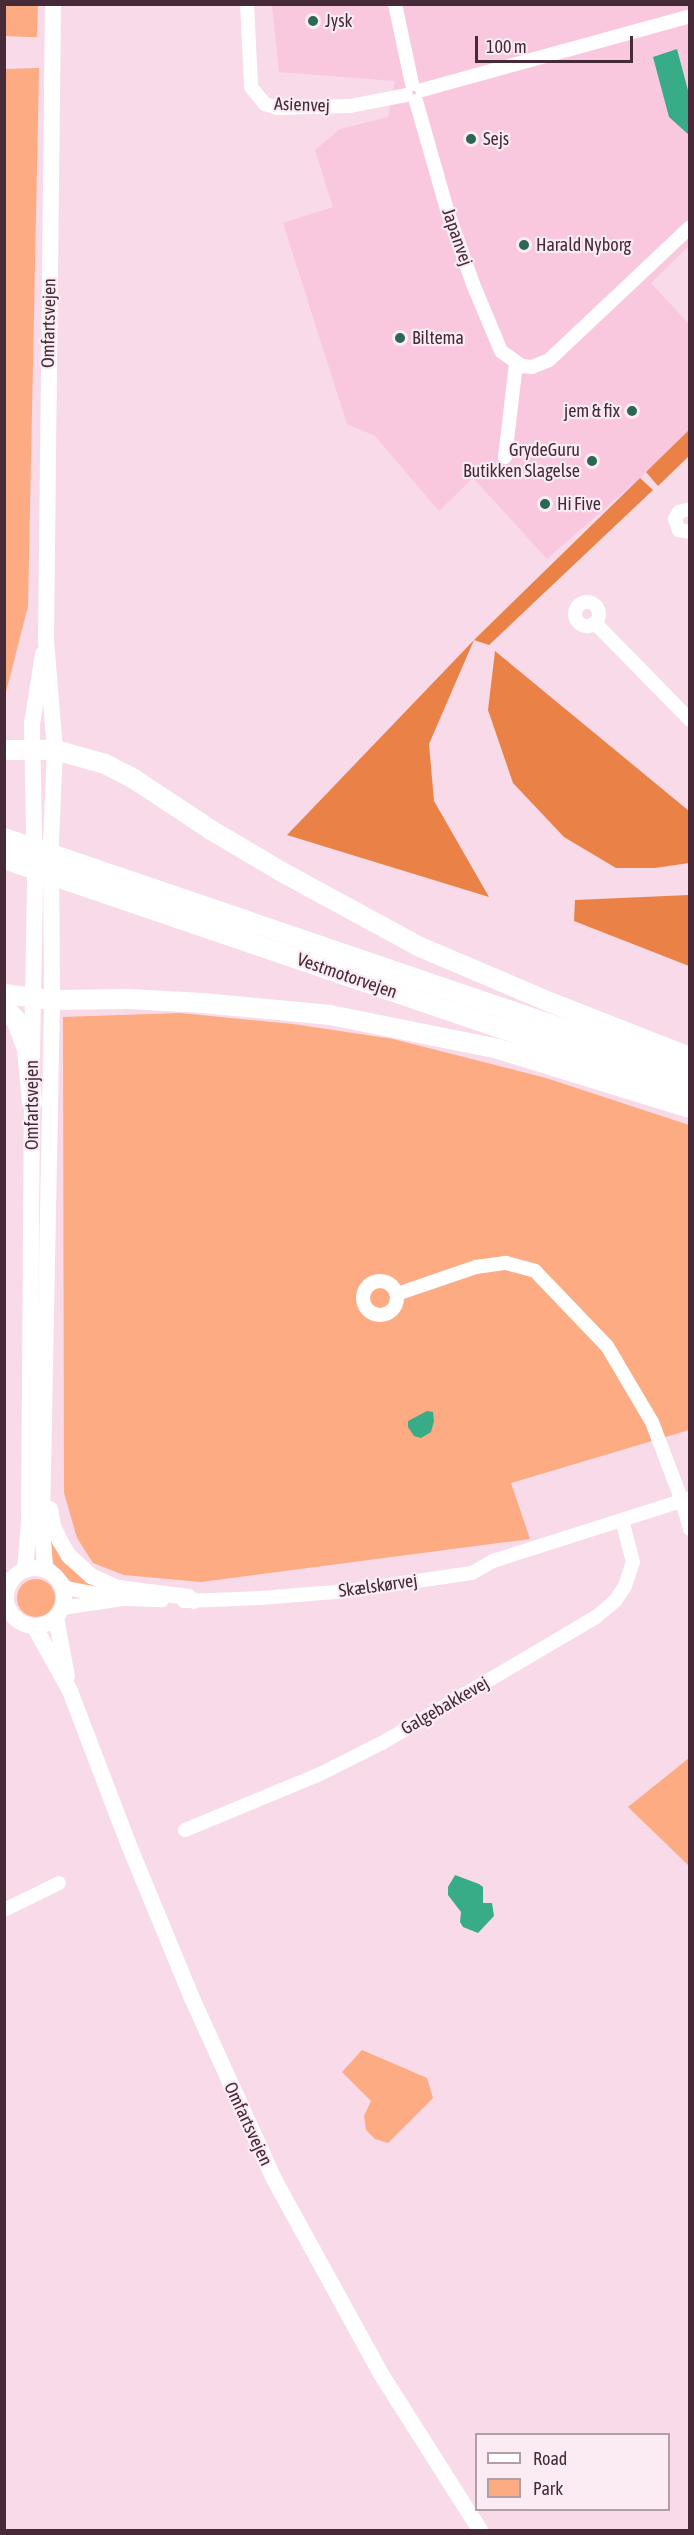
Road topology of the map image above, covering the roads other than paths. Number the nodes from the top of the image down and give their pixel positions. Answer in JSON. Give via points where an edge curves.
{"nodes":[{"id":1,"x":53,"y":4,"type":"edge"},
{"id":2,"x":247,"y":4,"type":"edge"},
{"id":3,"x":394,"y":4,"type":"edge"},
{"id":4,"x":690,"y":16,"type":"edge"},
{"id":5,"x":414,"y":93,"type":"junction"},
{"id":6,"x":690,"y":227,"type":"edge"},
{"id":7,"x":516,"y":363,"type":"junction"},
{"id":8,"x":505,"y":457,"type":"dead end"},
{"id":9,"x":690,"y":509,"type":"edge"},
{"id":10,"x":690,"y":532,"type":"edge"},
{"id":11,"x":595,"y":623,"type":"dead end"},
{"id":12,"x":46,"y":641,"type":"junction"},
{"id":13,"x":690,"y":720,"type":"edge"},
{"id":14,"x":4,"y":750,"type":"edge"},
{"id":15,"x":55,"y":750,"type":"junction"},
{"id":16,"x":32,"y":752,"type":"junction"},
{"id":17,"x":4,"y":838,"type":"edge"},
{"id":18,"x":51,"y":841,"type":"junction"},
{"id":19,"x":4,"y":859,"type":"edge"},
{"id":20,"x":92,"y":877,"type":"junction"},
{"id":21,"x":35,"y":883,"type":"junction"},
{"id":22,"x":4,"y":994,"type":"edge"},
{"id":23,"x":32,"y":998,"type":"junction"},
{"id":24,"x":52,"y":1000,"type":"junction"},
{"id":25,"x":4,"y":1007,"type":"edge"},
{"id":26,"x":690,"y":1057,"type":"edge"},
{"id":27,"x":690,"y":1072,"type":"edge"},
{"id":28,"x":690,"y":1093,"type":"edge"},
{"id":29,"x":32,"y":1103,"type":"junction"},
{"id":30,"x":690,"y":1108,"type":"edge"},
{"id":31,"x":397,"y":1294,"type":"dead end"},
{"id":32,"x":45,"y":1434,"type":"junction"},
{"id":33,"x":686,"y":1499,"type":"edge"},
{"id":34,"x":622,"y":1520,"type":"junction"},
{"id":35,"x":690,"y":1529,"type":"edge"},
{"id":36,"x":25,"y":1570,"type":"junction"},
{"id":37,"x":45,"y":1570,"type":"junction"},
{"id":38,"x":6,"y":1586,"type":"edge"},
{"id":39,"x":62,"y":1587,"type":"junction"},
{"id":40,"x":124,"y":1599,"type":"junction"},
{"id":41,"x":194,"y":1601,"type":"junction"},
{"id":42,"x":7,"y":1610,"type":"edge"},
{"id":43,"x":59,"y":1613,"type":"junction"},
{"id":44,"x":33,"y":1626,"type":"junction"},
{"id":45,"x":70,"y":1692,"type":"junction"},
{"id":46,"x":186,"y":1830,"type":"dead end"},
{"id":47,"x":59,"y":1883,"type":"dead end"},
{"id":48,"x":4,"y":1910,"type":"edge"},
{"id":49,"x":480,"y":2530,"type":"edge"}],
"edges":[{"from":1,"to":12,"type":"main road","name":"Omfartsvejen"},
{"from":2,"to":5,"type":"street","name":"Asienvej","via":[[251,87],[265,104],[277,108],[350,106]]},
{"from":3,"to":5,"type":"street","name":"Japanvej"},
{"from":4,"to":5,"type":"street","name":"Asienvej"},
{"from":5,"to":7,"type":"street","name":"Japanvej","via":[[447,210],[473,284],[501,351]]},
{"from":6,"to":7,"type":"street","via":[[549,360],[532,367]]},
{"from":7,"to":8,"type":"street"},
{"from":9,"to":10,"type":"street","via":[[679,512],[675,519],[679,530]]},
{"from":11,"to":13,"type":"street"},
{"from":12,"to":15,"type":"main road","name":"Omfartsvejen"},
{"from":12,"to":16,"type":"main road","name":"Omfartsvejen","via":[[36,684]]},
{"from":14,"to":16,"type":"highway"},
{"from":15,"to":16,"type":"highway"},
{"from":15,"to":18,"type":"main road","name":"Omfartsvejen"},
{"from":15,"to":26,"type":"highway","via":[[105,764],[134,778],[262,860],[420,947]]},
{"from":16,"to":18,"type":"main road","via":[[43,764],[45,773]]},
{"from":16,"to":21,"type":"main road","name":"Omfartsvejen"},
{"from":17,"to":20,"type":"highway","name":"Vestmotorvejen"},
{"from":18,"to":24,"type":"main road","name":"Omfartsvejen"},
{"from":19,"to":20,"type":"highway","name":"Vestmotorvejen"},
{"from":20,"to":27,"type":"highway","name":"Vestmotorvejen"},
{"from":20,"to":28,"type":"highway","name":"Vestmotorvejen"},
{"from":21,"to":23,"type":"main road","name":"Omfartsvejen"},
{"from":21,"to":24,"type":"main road","via":[[39,977]]},
{"from":22,"to":23,"type":"highway"},
{"from":23,"to":24,"type":"highway"},
{"from":23,"to":29,"type":"main road","name":"Omfartsvejen"},
{"from":24,"to":30,"type":"highway","via":[[129,999],[330,1014],[498,1049]]},
{"from":24,"to":32,"type":"main road","name":"Omfartsvejen"},
{"from":25,"to":29,"type":"highway","via":[[16,1020],[27,1049]]},
{"from":29,"to":36,"type":"main road","name":"Omfartsvejen","via":[[29,1521]]},
{"from":31,"to":33,"type":"street","via":[[476,1267],[506,1263],[535,1271],[607,1346],[652,1422]]},
{"from":32,"to":37,"type":"main road","name":"Omfartsvejen"},
{"from":32,"to":41,"type":"main road","via":[[52,1526],[69,1556],[104,1583]]},
{"from":33,"to":34,"type":"street","name":"Skælskørvej"},
{"from":33,"to":35,"type":"street"},
{"from":34,"to":41,"type":"street","name":"Skælskørvej","via":[[493,1561],[472,1573],[347,1591]]},
{"from":34,"to":46,"type":"street","name":"Galgebakkevej","via":[[633,1562],[615,1601],[596,1617],[382,1743],[318,1775]]},
{"from":36,"to":37,"type":"main road"},
{"from":36,"to":38,"type":"main road"},
{"from":37,"to":39,"type":"main road"},
{"from":38,"to":42,"type":"main road"},
{"from":39,"to":40,"type":"street","name":"Skælskørvej"},
{"from":39,"to":43,"type":"main road"},
{"from":40,"to":41,"type":"street","name":"Skælskørvej"},
{"from":40,"to":43,"type":"street","name":"Skælskørvej"},
{"from":42,"to":44,"type":"main road","via":[[19,1622]]},
{"from":43,"to":44,"type":"main road","via":[[42,1626]]},
{"from":43,"to":45,"type":"main road","name":"Omfartsvejen"},
{"from":44,"to":45,"type":"main road","name":"Omfartsvejen"},
{"from":45,"to":49,"type":"main road","name":"Omfartsvejen","via":[[191,1996],[275,2181],[381,2374]]},
{"from":47,"to":48,"type":"street"}]}
